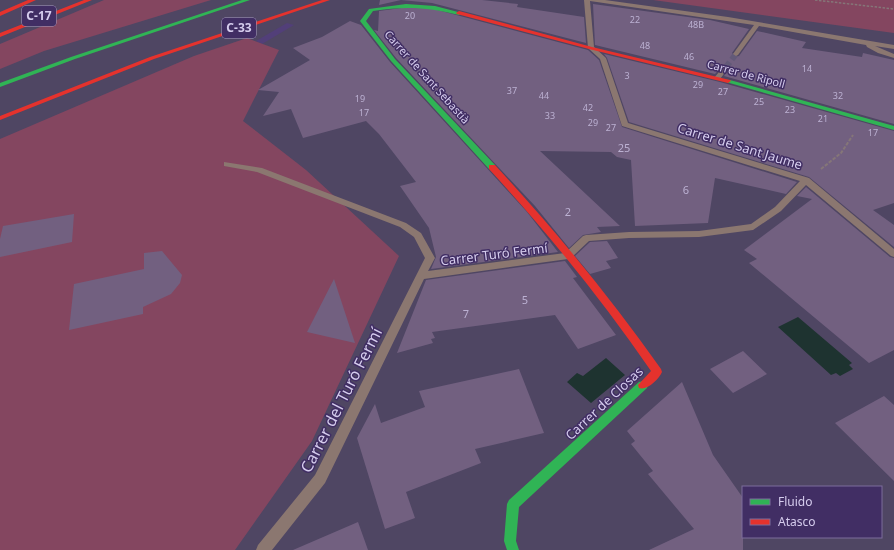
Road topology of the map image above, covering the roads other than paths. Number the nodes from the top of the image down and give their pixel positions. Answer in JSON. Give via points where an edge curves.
{"nodes":[{"id":1,"x":33,"y":0,"type":"edge"},
{"id":2,"x":77,"y":0,"type":"edge"},
{"id":3,"x":89,"y":0,"type":"edge"},
{"id":4,"x":247,"y":0,"type":"edge"},
{"id":5,"x":327,"y":0,"type":"edge"},
{"id":6,"x":587,"y":0,"type":"edge"},
{"id":7,"x":592,"y":0,"type":"edge"},
{"id":8,"x":0,"y":14,"type":"edge"},
{"id":9,"x":758,"y":24,"type":"junction"},
{"id":10,"x":0,"y":34,"type":"edge"},
{"id":11,"x":864,"y":44,"type":"junction"},
{"id":12,"x":894,"y":47,"type":"edge"},
{"id":13,"x":592,"y":48,"type":"junction"},
{"id":14,"x":736,"y":54,"type":"tunnel mouth"},
{"id":15,"x":894,"y":56,"type":"edge"},
{"id":16,"x":726,"y":67,"type":"tunnel mouth"},
{"id":17,"x":718,"y":78,"type":"junction"},
{"id":18,"x":0,"y":85,"type":"edge"},
{"id":19,"x":0,"y":118,"type":"edge"},
{"id":20,"x":894,"y":128,"type":"edge"},
{"id":21,"x":227,"y":164,"type":"dead end"},
{"id":22,"x":806,"y":180,"type":"junction"},
{"id":23,"x":894,"y":254,"type":"edge"},
{"id":24,"x":568,"y":256,"type":"junction"},
{"id":25,"x":422,"y":276,"type":"junction"},
{"id":26,"x":263,"y":550,"type":"edge"},
{"id":27,"x":513,"y":550,"type":"edge"}],
"edges":[{"from":1,"to":8,"type":"main road","number":"C-17"},
{"from":2,"to":10,"type":"main road","number":"C-17"},
{"from":3,"to":10,"type":"main road"},
{"from":4,"to":18,"type":"main road","number":"C-33"},
{"from":5,"to":19,"type":"main road","number":"C-33","via":[[152,58]]},
{"from":6,"to":13,"type":"street"},
{"from":7,"to":9,"type":"street"},
{"from":9,"to":11,"type":"street"},
{"from":9,"to":14,"type":"street"},
{"from":11,"to":12,"type":"street"},
{"from":11,"to":15,"type":"street"},
{"from":13,"to":17,"type":"main road","name":"Carrer de Ripoll"},
{"from":13,"to":22,"type":"street","name":"Carrer de Sant Jaume","via":[[603,58],[625,124]]},
{"from":13,"to":24,"type":"main road","name":"Carrer de Sant Sebastià","via":[[430,5],[401,4],[371,10],[363,20],[393,60],[531,209]]},
{"from":16,"to":17,"type":"street"},
{"from":17,"to":20,"type":"main road","name":"Carrer de Ripoll"},
{"from":21,"to":25,"type":"street","name":"Carrer del Turó Fermí","via":[[259,170],[403,226],[418,235],[430,258]]},
{"from":22,"to":23,"type":"street","name":"Carrer de Sant Jaume"},
{"from":22,"to":24,"type":"street","via":[[778,209],[753,227],[699,234],[586,238]]},
{"from":24,"to":25,"type":"street","name":"Carrer Turó Fermí"},
{"from":24,"to":27,"type":"main road","name":"Carrer de Closas","via":[[635,340],[657,372],[513,504],[510,541]]},
{"from":25,"to":26,"type":"street","name":"Carrer del Turó Fermí","via":[[320,479]]}]}
